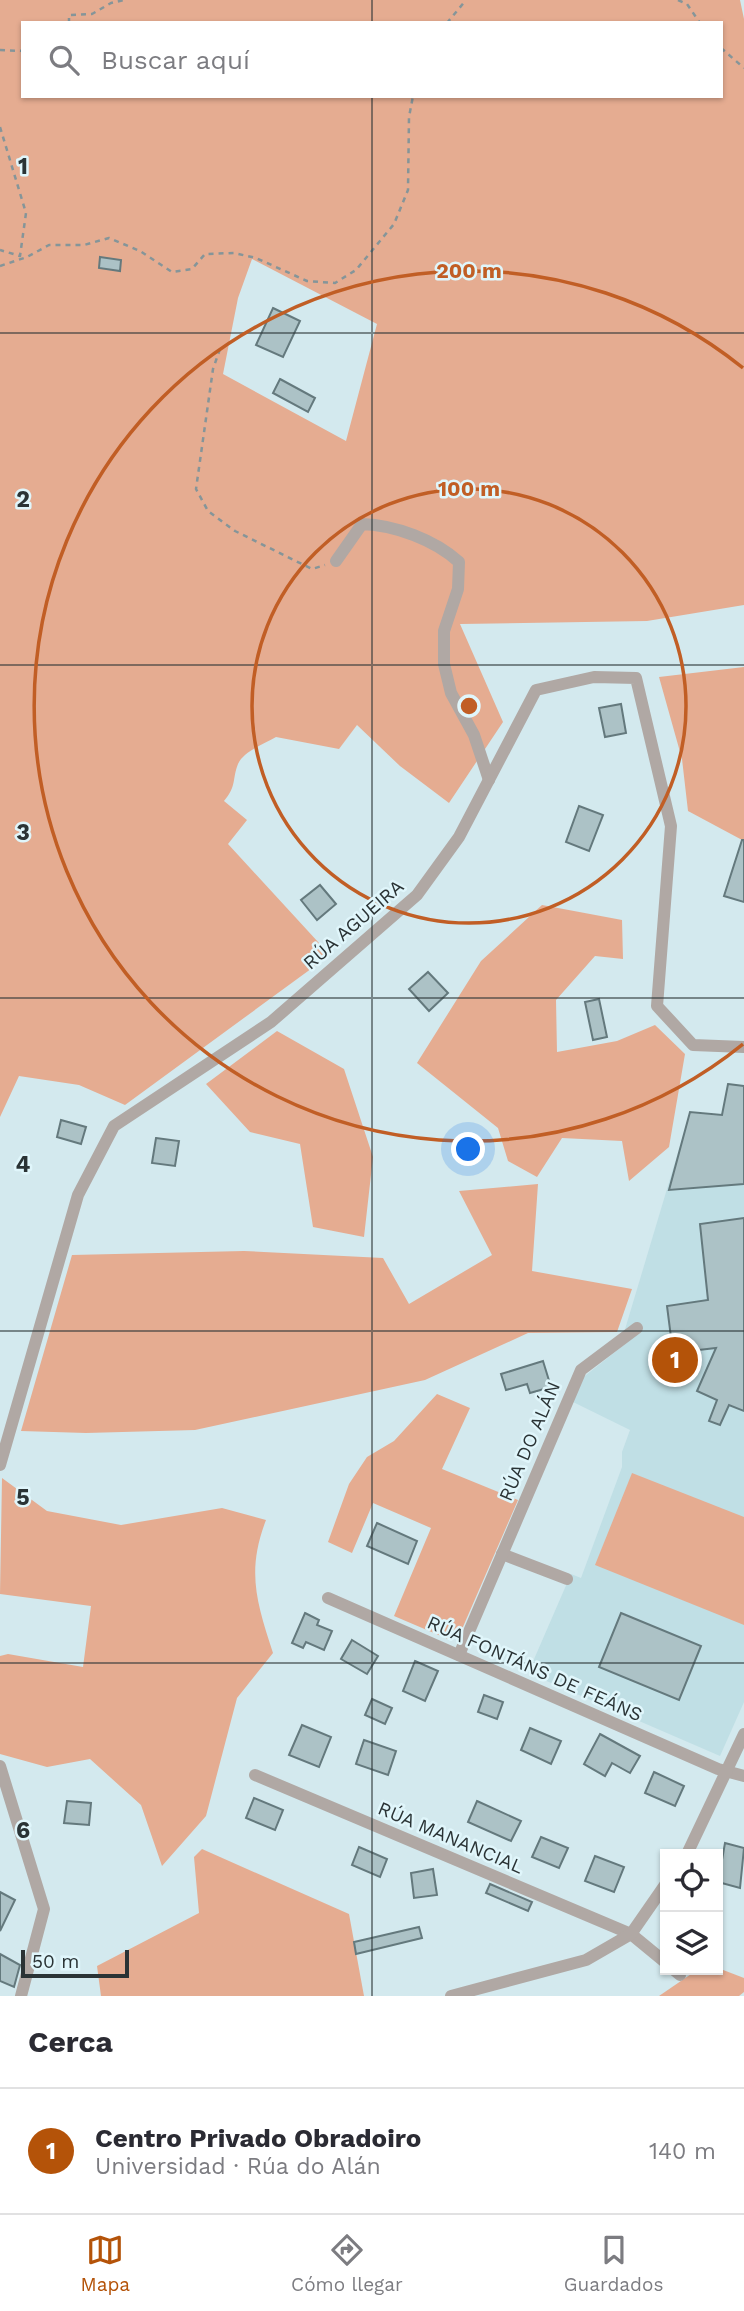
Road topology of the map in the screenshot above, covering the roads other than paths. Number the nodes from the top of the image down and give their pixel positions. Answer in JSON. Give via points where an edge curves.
{"nodes":[{"id":1,"x":336,"y":561,"type":"road end"},
{"id":2,"x":489,"y":780,"type":"junction"},
{"id":3,"x":744,"y":1047,"type":"edge"},
{"id":4,"x":637,"y":1328,"type":"dead end"},
{"id":5,"x":0,"y":1465,"type":"edge"},
{"id":6,"x":502,"y":1554,"type":"junction"},
{"id":7,"x":567,"y":1579,"type":"dead end"},
{"id":8,"x":328,"y":1598,"type":"dead end"},
{"id":9,"x":459,"y":1655,"type":"junction"},
{"id":10,"x":744,"y":1734,"type":"edge"},
{"id":11,"x":0,"y":1766,"type":"edge"},
{"id":12,"x":727,"y":1773,"type":"junction"},
{"id":13,"x":255,"y":1775,"type":"dead end"},
{"id":14,"x":744,"y":1776,"type":"edge"},
{"id":15,"x":689,"y":1849,"type":"edge"},
{"id":16,"x":660,"y":1892,"type":"edge"},
{"id":17,"x":631,"y":1934,"type":"junction"},
{"id":18,"x":660,"y":1958,"type":"edge"},
{"id":19,"x":21,"y":1996,"type":"edge"},
{"id":20,"x":451,"y":1996,"type":"edge"}],
"edges":[{"from":1,"to":2,"type":"street","via":[[362,524],[379,525],[443,547],[459,562],[458,589],[444,631],[444,664],[451,693],[474,735]]},
{"from":2,"to":3,"type":"street","name":"RÚA AGUEIRA","via":[[536,690],[594,677],[636,678],[671,826],[657,1006],[693,1045]]},
{"from":2,"to":5,"type":"street","name":"RÚA AGUEIRA","via":[[459,837],[417,895],[271,1022],[114,1126],[78,1195]]},
{"from":4,"to":6,"type":"street","name":"RÚA DO ALÁN","via":[[581,1370]]},
{"from":6,"to":7,"type":"street"},
{"from":6,"to":9,"type":"street","name":"RÚA DO ALÁN"},
{"from":8,"to":9,"type":"street","name":"RÚA FONTÁNS DE FEÁNS"},
{"from":9,"to":12,"type":"street","name":"RÚA FONTÁNS DE FEÁNS"},
{"from":10,"to":12,"type":"street"},
{"from":11,"to":19,"type":"street","via":[[44,1909]]},
{"from":12,"to":14,"type":"street","name":"RÚA FONTÁNS DE FEÁNS"},
{"from":12,"to":15,"type":"street"},
{"from":13,"to":17,"type":"street","name":"RÚA MANANCIAL"},
{"from":16,"to":17,"type":"street"},
{"from":17,"to":18,"type":"street","name":"RÚA MANANCIAL"},
{"from":17,"to":20,"type":"street","via":[[586,1960]]}]}
